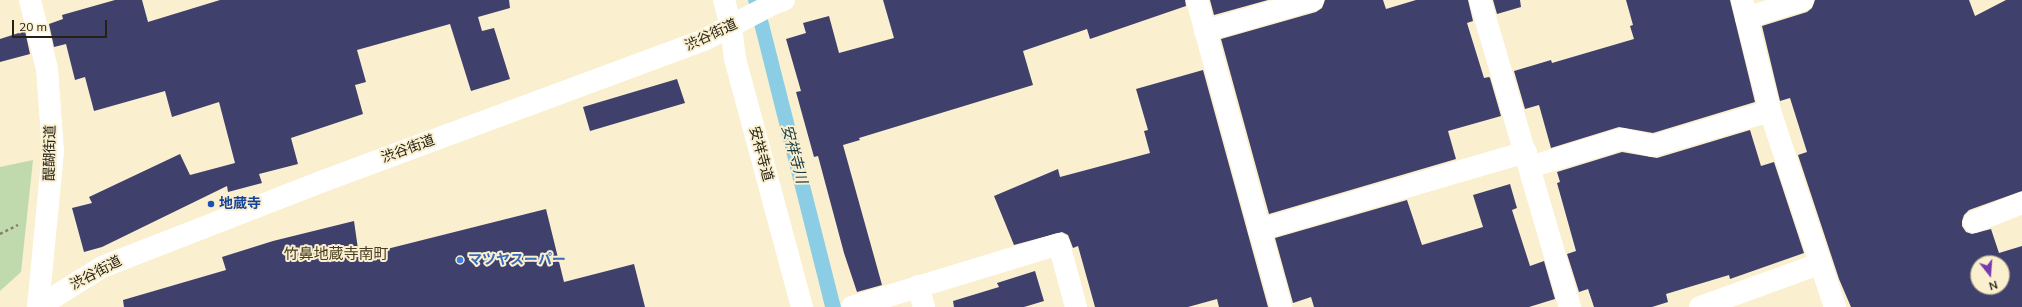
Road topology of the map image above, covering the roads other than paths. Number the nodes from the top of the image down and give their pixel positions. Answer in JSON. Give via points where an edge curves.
{"nodes":[{"id":1,"x":724,"y":0,"type":"edge"},
{"id":2,"x":1197,"y":0,"type":"edge"},
{"id":3,"x":1313,"y":0,"type":"edge"},
{"id":4,"x":1480,"y":0,"type":"edge"},
{"id":5,"x":1803,"y":0,"type":"edge"},
{"id":6,"x":33,"y":1,"type":"edge"},
{"id":7,"x":778,"y":2,"type":"edge"},
{"id":8,"x":1744,"y":9,"type":"edge"},
{"id":9,"x":736,"y":23,"type":"junction"},
{"id":10,"x":1205,"y":31,"type":"junction"},
{"id":11,"x":1770,"y":111,"type":"junction"},
{"id":12,"x":1528,"y":159,"type":"junction"},
{"id":13,"x":2022,"y":203,"type":"edge"},
{"id":14,"x":1974,"y":222,"type":"dead end"},
{"id":15,"x":1258,"y":230,"type":"junction"},
{"id":16,"x":1819,"y":264,"type":"junction"},
{"id":17,"x":918,"y":286,"type":"junction"},
{"id":18,"x":37,"y":307,"type":"edge"},
{"id":19,"x":802,"y":307,"type":"edge"},
{"id":20,"x":852,"y":307,"type":"edge"},
{"id":21,"x":924,"y":307,"type":"edge"},
{"id":22,"x":1076,"y":307,"type":"edge"},
{"id":23,"x":1281,"y":307,"type":"edge"},
{"id":24,"x":1570,"y":307,"type":"edge"},
{"id":25,"x":1700,"y":307,"type":"edge"},
{"id":26,"x":1835,"y":307,"type":"edge"}],
"edges":[{"from":1,"to":9,"type":"street","name":"安祥寺道"},
{"from":2,"to":10,"type":"street"},
{"from":3,"to":10,"type":"street"},
{"from":4,"to":12,"type":"street"},
{"from":5,"to":8,"type":"street"},
{"from":6,"to":18,"type":"street","name":"醍醐街道","via":[[47,69],[53,151]]},
{"from":7,"to":9,"type":"street","name":"渋谷街道"},
{"from":8,"to":11,"type":"street"},
{"from":9,"to":18,"type":"street","name":"渋谷街道","via":[[704,40],[333,177],[102,266]]},
{"from":9,"to":19,"type":"street","name":"安祥寺道","via":[[735,59]]},
{"from":10,"to":15,"type":"street"},
{"from":11,"to":12,"type":"street","via":[[1653,146],[1622,139]]},
{"from":11,"to":16,"type":"street"},
{"from":12,"to":15,"type":"street"},
{"from":12,"to":24,"type":"street"},
{"from":13,"to":14,"type":"street"},
{"from":15,"to":23,"type":"street"},
{"from":16,"to":25,"type":"street"},
{"from":16,"to":26,"type":"street"},
{"from":17,"to":20,"type":"street"},
{"from":17,"to":21,"type":"street"},
{"from":17,"to":22,"type":"street","via":[[1058,244]]}]}
